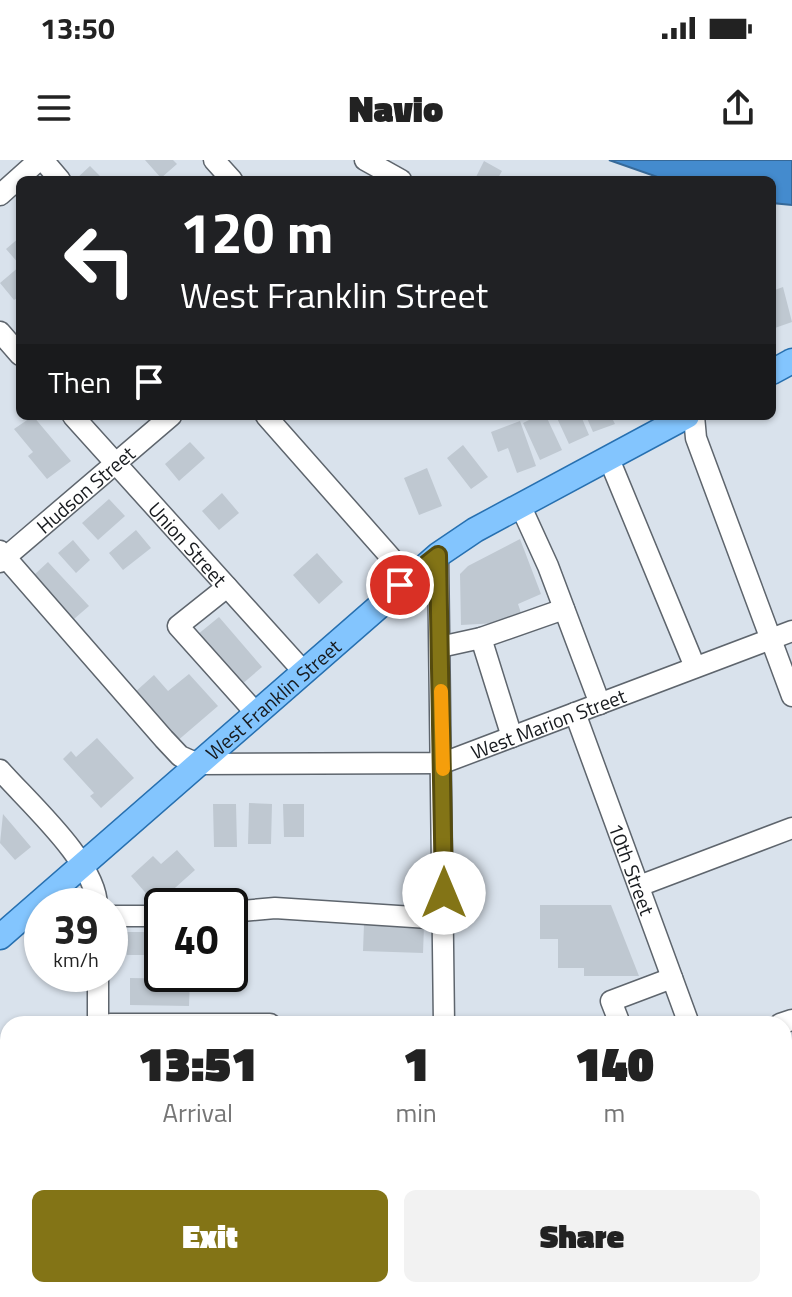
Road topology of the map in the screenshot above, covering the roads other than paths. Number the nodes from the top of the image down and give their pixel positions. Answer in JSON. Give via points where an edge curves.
{"nodes":[{"id":1,"x":41,"y":160,"type":"edge"},
{"id":2,"x":214,"y":160,"type":"edge"},
{"id":3,"x":365,"y":160,"type":"edge"},
{"id":4,"x":22,"y":176,"type":"edge"},
{"id":5,"x":56,"y":176,"type":"edge"},
{"id":6,"x":228,"y":176,"type":"edge"},
{"id":7,"x":394,"y":176,"type":"edge"},
{"id":8,"x":16,"y":181,"type":"edge"},
{"id":9,"x":0,"y":195,"type":"edge"},
{"id":10,"x":0,"y":332,"type":"edge"},
{"id":11,"x":16,"y":350,"type":"edge"},
{"id":12,"x":77,"y":420,"type":"edge"},
{"id":13,"x":166,"y":420,"type":"edge"},
{"id":14,"x":270,"y":420,"type":"edge"},
{"id":15,"x":680,"y":420,"type":"edge"},
{"id":16,"x":694,"y":420,"type":"edge"},
{"id":17,"x":609,"y":459,"type":"junction"},
{"id":18,"x":115,"y":463,"type":"junction"},
{"id":19,"x":521,"y":507,"type":"junction"},
{"id":20,"x":438,"y":555,"type":"junction"},
{"id":21,"x":2,"y":557,"type":"edge"},
{"id":22,"x":409,"y":578,"type":"junction"},
{"id":23,"x":227,"y":587,"type":"junction"},
{"id":24,"x":564,"y":609,"type":"junction"},
{"id":25,"x":792,"y":631,"type":"edge"},
{"id":26,"x":481,"y":638,"type":"junction"},
{"id":27,"x":771,"y":639,"type":"junction"},
{"id":28,"x":440,"y":647,"type":"junction"},
{"id":29,"x":695,"y":667,"type":"junction"},
{"id":30,"x":303,"y":671,"type":"junction"},
{"id":31,"x":792,"y":696,"type":"edge"},
{"id":32,"x":600,"y":704,"type":"junction"},
{"id":33,"x":255,"y":712,"type":"junction"},
{"id":34,"x":575,"y":713,"type":"junction"},
{"id":35,"x":512,"y":737,"type":"junction"},
{"id":36,"x":443,"y":763,"type":"junction"},
{"id":37,"x":198,"y":764,"type":"junction"},
{"id":38,"x":0,"y":770,"type":"edge"},
{"id":39,"x":792,"y":828,"type":"edge"},
{"id":40,"x":83,"y":866,"type":"junction"},
{"id":41,"x":639,"y":886,"type":"junction"},
{"id":42,"x":96,"y":888,"type":"edge"},
{"id":43,"x":248,"y":910,"type":"edge"},
{"id":44,"x":444,"y":919,"type":"junction"},
{"id":45,"x":0,"y":937,"type":"edge"},
{"id":46,"x":672,"y":978,"type":"junction"},
{"id":47,"x":98,"y":992,"type":"edge"},
{"id":48,"x":98,"y":1016,"type":"edge"},
{"id":49,"x":444,"y":1016,"type":"edge"},
{"id":50,"x":617,"y":1016,"type":"edge"},
{"id":51,"x":686,"y":1016,"type":"edge"}],
"edges":[{"from":1,"to":4,"type":"street"},
{"from":1,"to":5,"type":"street"},
{"from":2,"to":6,"type":"street"},
{"from":3,"to":7,"type":"street"},
{"from":8,"to":9,"type":"street"},
{"from":10,"to":11,"type":"street"},
{"from":12,"to":18,"type":"street","name":"Union Street"},
{"from":13,"to":18,"type":"street","name":"Hudson Street"},
{"from":14,"to":22,"type":"street"},
{"from":15,"to":17,"type":"main road","name":"West Franklin Street"},
{"from":16,"to":27,"type":"street","via":[[696,438]]},
{"from":17,"to":19,"type":"main road","name":"West Franklin Street"},
{"from":17,"to":29,"type":"street"},
{"from":18,"to":21,"type":"street","name":"Hudson Street"},
{"from":18,"to":23,"type":"street","name":"Union Street"},
{"from":19,"to":20,"type":"main road","name":"West Franklin Street"},
{"from":19,"to":24,"type":"street"},
{"from":20,"to":22,"type":"main road","name":"West Franklin Street"},
{"from":20,"to":28,"type":"street"},
{"from":21,"to":37,"type":"street","via":[[180,756]]},
{"from":22,"to":30,"type":"main road","name":"West Franklin Street"},
{"from":23,"to":30,"type":"street","name":"Union Street"},
{"from":23,"to":33,"type":"street","via":[[178,626]]},
{"from":24,"to":26,"type":"street"},
{"from":24,"to":32,"type":"street"},
{"from":25,"to":27,"type":"street","name":"West Marion Street"},
{"from":26,"to":28,"type":"street"},
{"from":26,"to":35,"type":"street"},
{"from":27,"to":29,"type":"street","name":"West Marion Street"},
{"from":27,"to":31,"type":"street"},
{"from":28,"to":36,"type":"street"},
{"from":29,"to":32,"type":"street","name":"West Marion Street"},
{"from":30,"to":33,"type":"main road","name":"West Franklin Street"},
{"from":32,"to":34,"type":"street","name":"West Marion Street"},
{"from":33,"to":37,"type":"main road","name":"West Franklin Street"},
{"from":34,"to":35,"type":"street","name":"West Marion Street"},
{"from":34,"to":41,"type":"street","name":"10th Street"},
{"from":35,"to":36,"type":"street","name":"West Marion Street"},
{"from":36,"to":37,"type":"street","name":"West Marion Street"},
{"from":36,"to":44,"type":"street"},
{"from":37,"to":40,"type":"main road","name":"West Franklin Street"},
{"from":38,"to":40,"type":"street"},
{"from":39,"to":41,"type":"street"},
{"from":40,"to":42,"type":"street"},
{"from":40,"to":45,"type":"main road","name":"West Franklin Street"},
{"from":41,"to":46,"type":"street","name":"10th Street"},
{"from":43,"to":44,"type":"street"},
{"from":44,"to":49,"type":"street"},
{"from":46,"to":50,"type":"street","via":[[611,1001]]},
{"from":46,"to":51,"type":"street","name":"10th Street"},
{"from":47,"to":48,"type":"street"}]}
